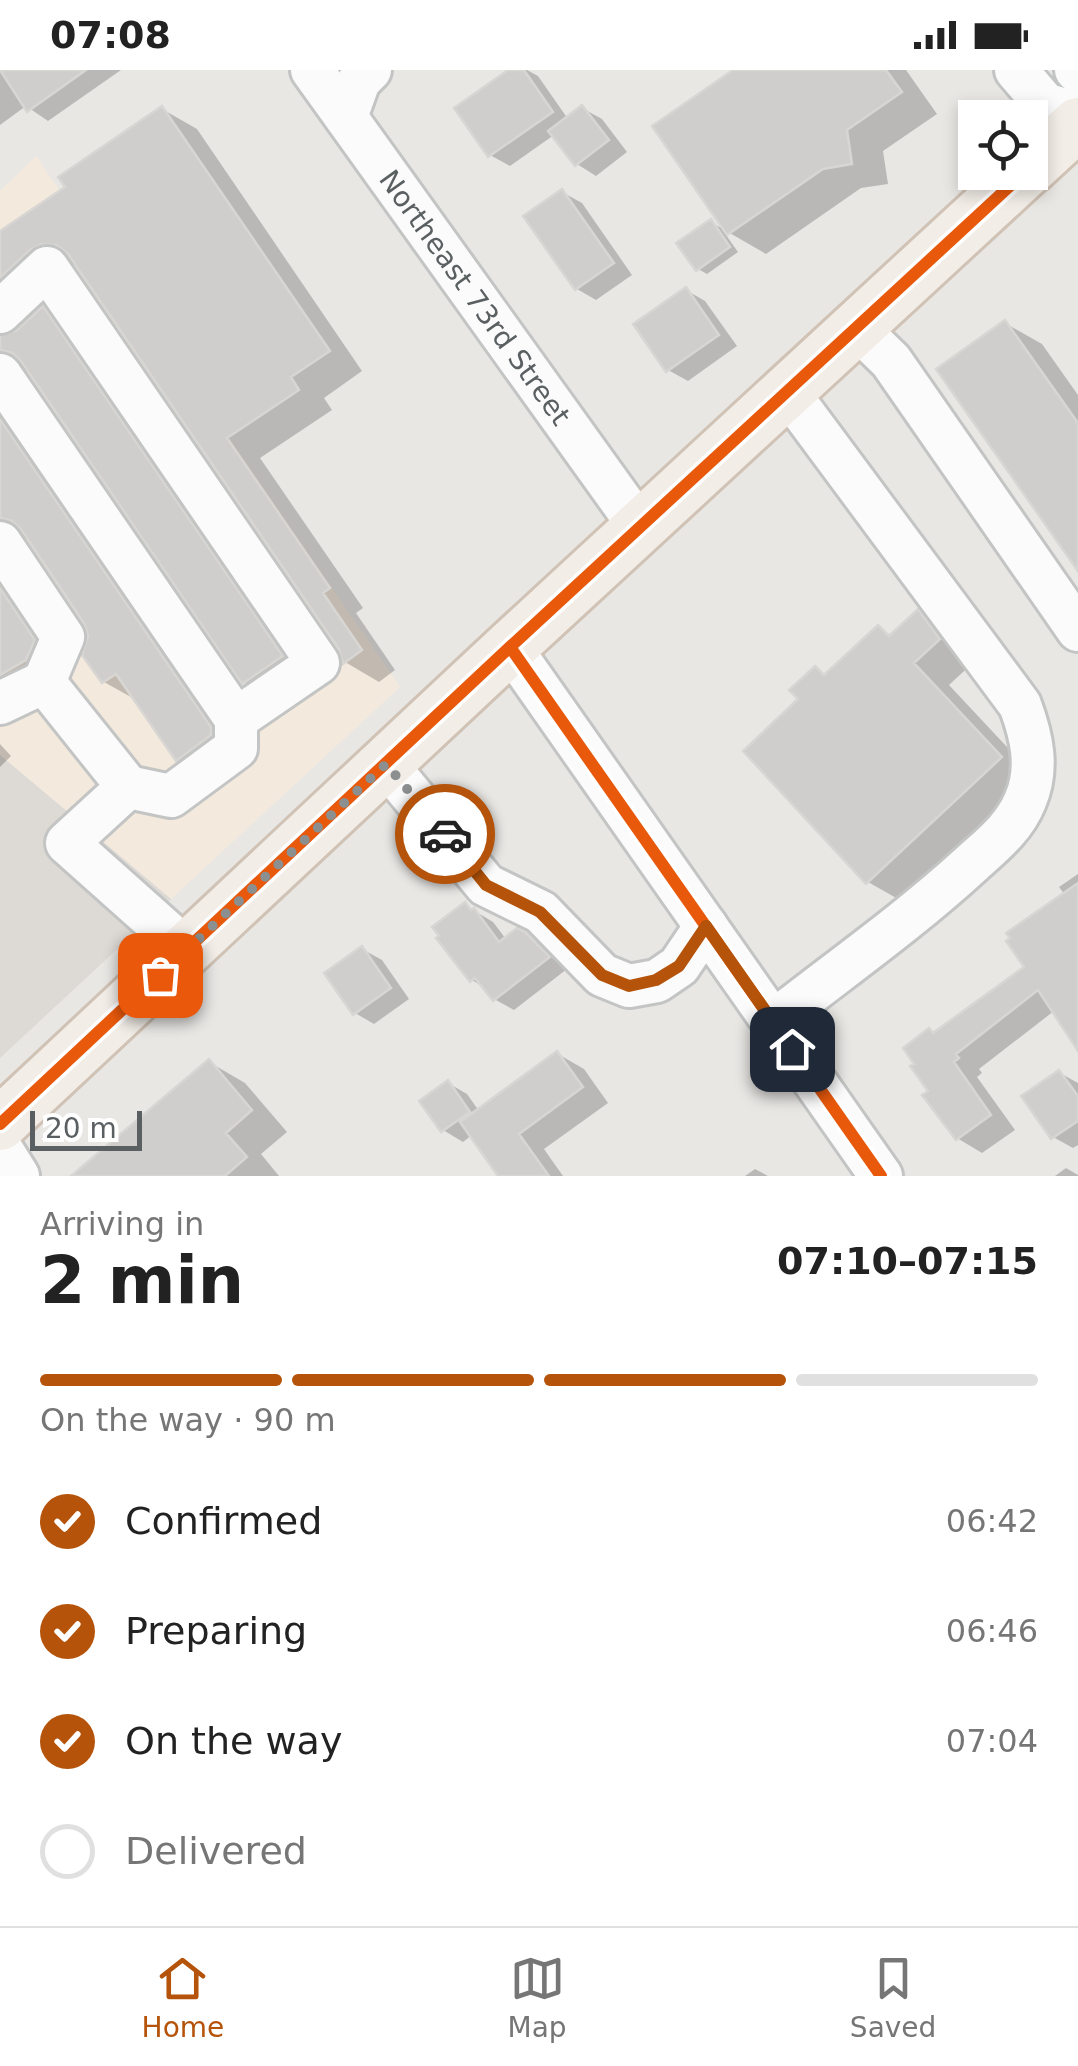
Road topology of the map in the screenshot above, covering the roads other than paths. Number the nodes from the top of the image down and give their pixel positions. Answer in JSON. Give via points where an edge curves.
{"nodes":[{"id":1,"x":312,"y":70,"type":"edge"},
{"id":2,"x":370,"y":70,"type":"edge"},
{"id":3,"x":1016,"y":70,"type":"edge"},
{"id":4,"x":1078,"y":114,"type":"edge"},
{"id":5,"x":346,"y":117,"type":"junction"},
{"id":6,"x":1078,"y":124,"type":"edge"},
{"id":7,"x":1048,"y":152,"type":"edge"},
{"id":8,"x":1006,"y":190,"type":"edge"},
{"id":9,"x":0,"y":312,"type":"edge"},
{"id":10,"x":857,"y":328,"type":"junction"},
{"id":11,"x":0,"y":375,"type":"edge"},
{"id":12,"x":787,"y":391,"type":"junction"},
{"id":13,"x":640,"y":526,"type":"junction"},
{"id":14,"x":0,"y":543,"type":"edge"},
{"id":15,"x":1078,"y":630,"type":"edge"},
{"id":16,"x":510,"y":647,"type":"junction"},
{"id":17,"x":44,"y":682,"type":"junction"},
{"id":18,"x":0,"y":702,"type":"edge"},
{"id":19,"x":236,"y":719,"type":"junction"},
{"id":20,"x":386,"y":764,"type":"junction"},
{"id":21,"x":128,"y":787,"type":"junction"},
{"id":22,"x":706,"y":926,"type":"junction"},
{"id":23,"x":186,"y":950,"type":"junction"},
{"id":24,"x":772,"y":1022,"type":"junction"},
{"id":25,"x":0,"y":1124,"type":"edge"},
{"id":26,"x":0,"y":1147,"type":"edge"},
{"id":27,"x":18,"y":1176,"type":"edge"},
{"id":28,"x":881,"y":1176,"type":"edge"}],
"edges":[{"from":1,"to":5,"type":"street","name":"Northeast 73rd Street"},
{"from":2,"to":5,"type":"street","via":[[359,80]]},
{"from":3,"to":4,"type":"street","via":[[1046,104]]},
{"from":5,"to":13,"type":"street","name":"Northeast 73rd Street"},
{"from":6,"to":7,"type":"main road"},
{"from":8,"to":10,"type":"main road"},
{"from":9,"to":19,"type":"street","via":[[47,268],[318,663]]},
{"from":10,"to":12,"type":"main road"},
{"from":10,"to":15,"type":"street","via":[[891,361]]},
{"from":11,"to":19,"type":"street"},
{"from":12,"to":13,"type":"main road"},
{"from":12,"to":24,"type":"street","via":[[1020,705],[1034,768],[1010,828],[934,898]]},
{"from":13,"to":16,"type":"main road"},
{"from":14,"to":17,"type":"street","via":[[63,637]]},
{"from":16,"to":20,"type":"main road"},
{"from":16,"to":22,"type":"street"},
{"from":17,"to":18,"type":"street"},
{"from":17,"to":21,"type":"street"},
{"from":19,"to":21,"type":"street","via":[[236,748],[171,796]]},
{"from":20,"to":22,"type":"street","via":[[486,885],[540,912],[602,975],[629,986],[656,980],[679,966]]},
{"from":20,"to":23,"type":"main road"},
{"from":21,"to":23,"type":"street","via":[[67,843]]},
{"from":22,"to":24,"type":"street"},
{"from":23,"to":25,"type":"main road"},
{"from":24,"to":28,"type":"street"},
{"from":26,"to":27,"type":"street"}]}
